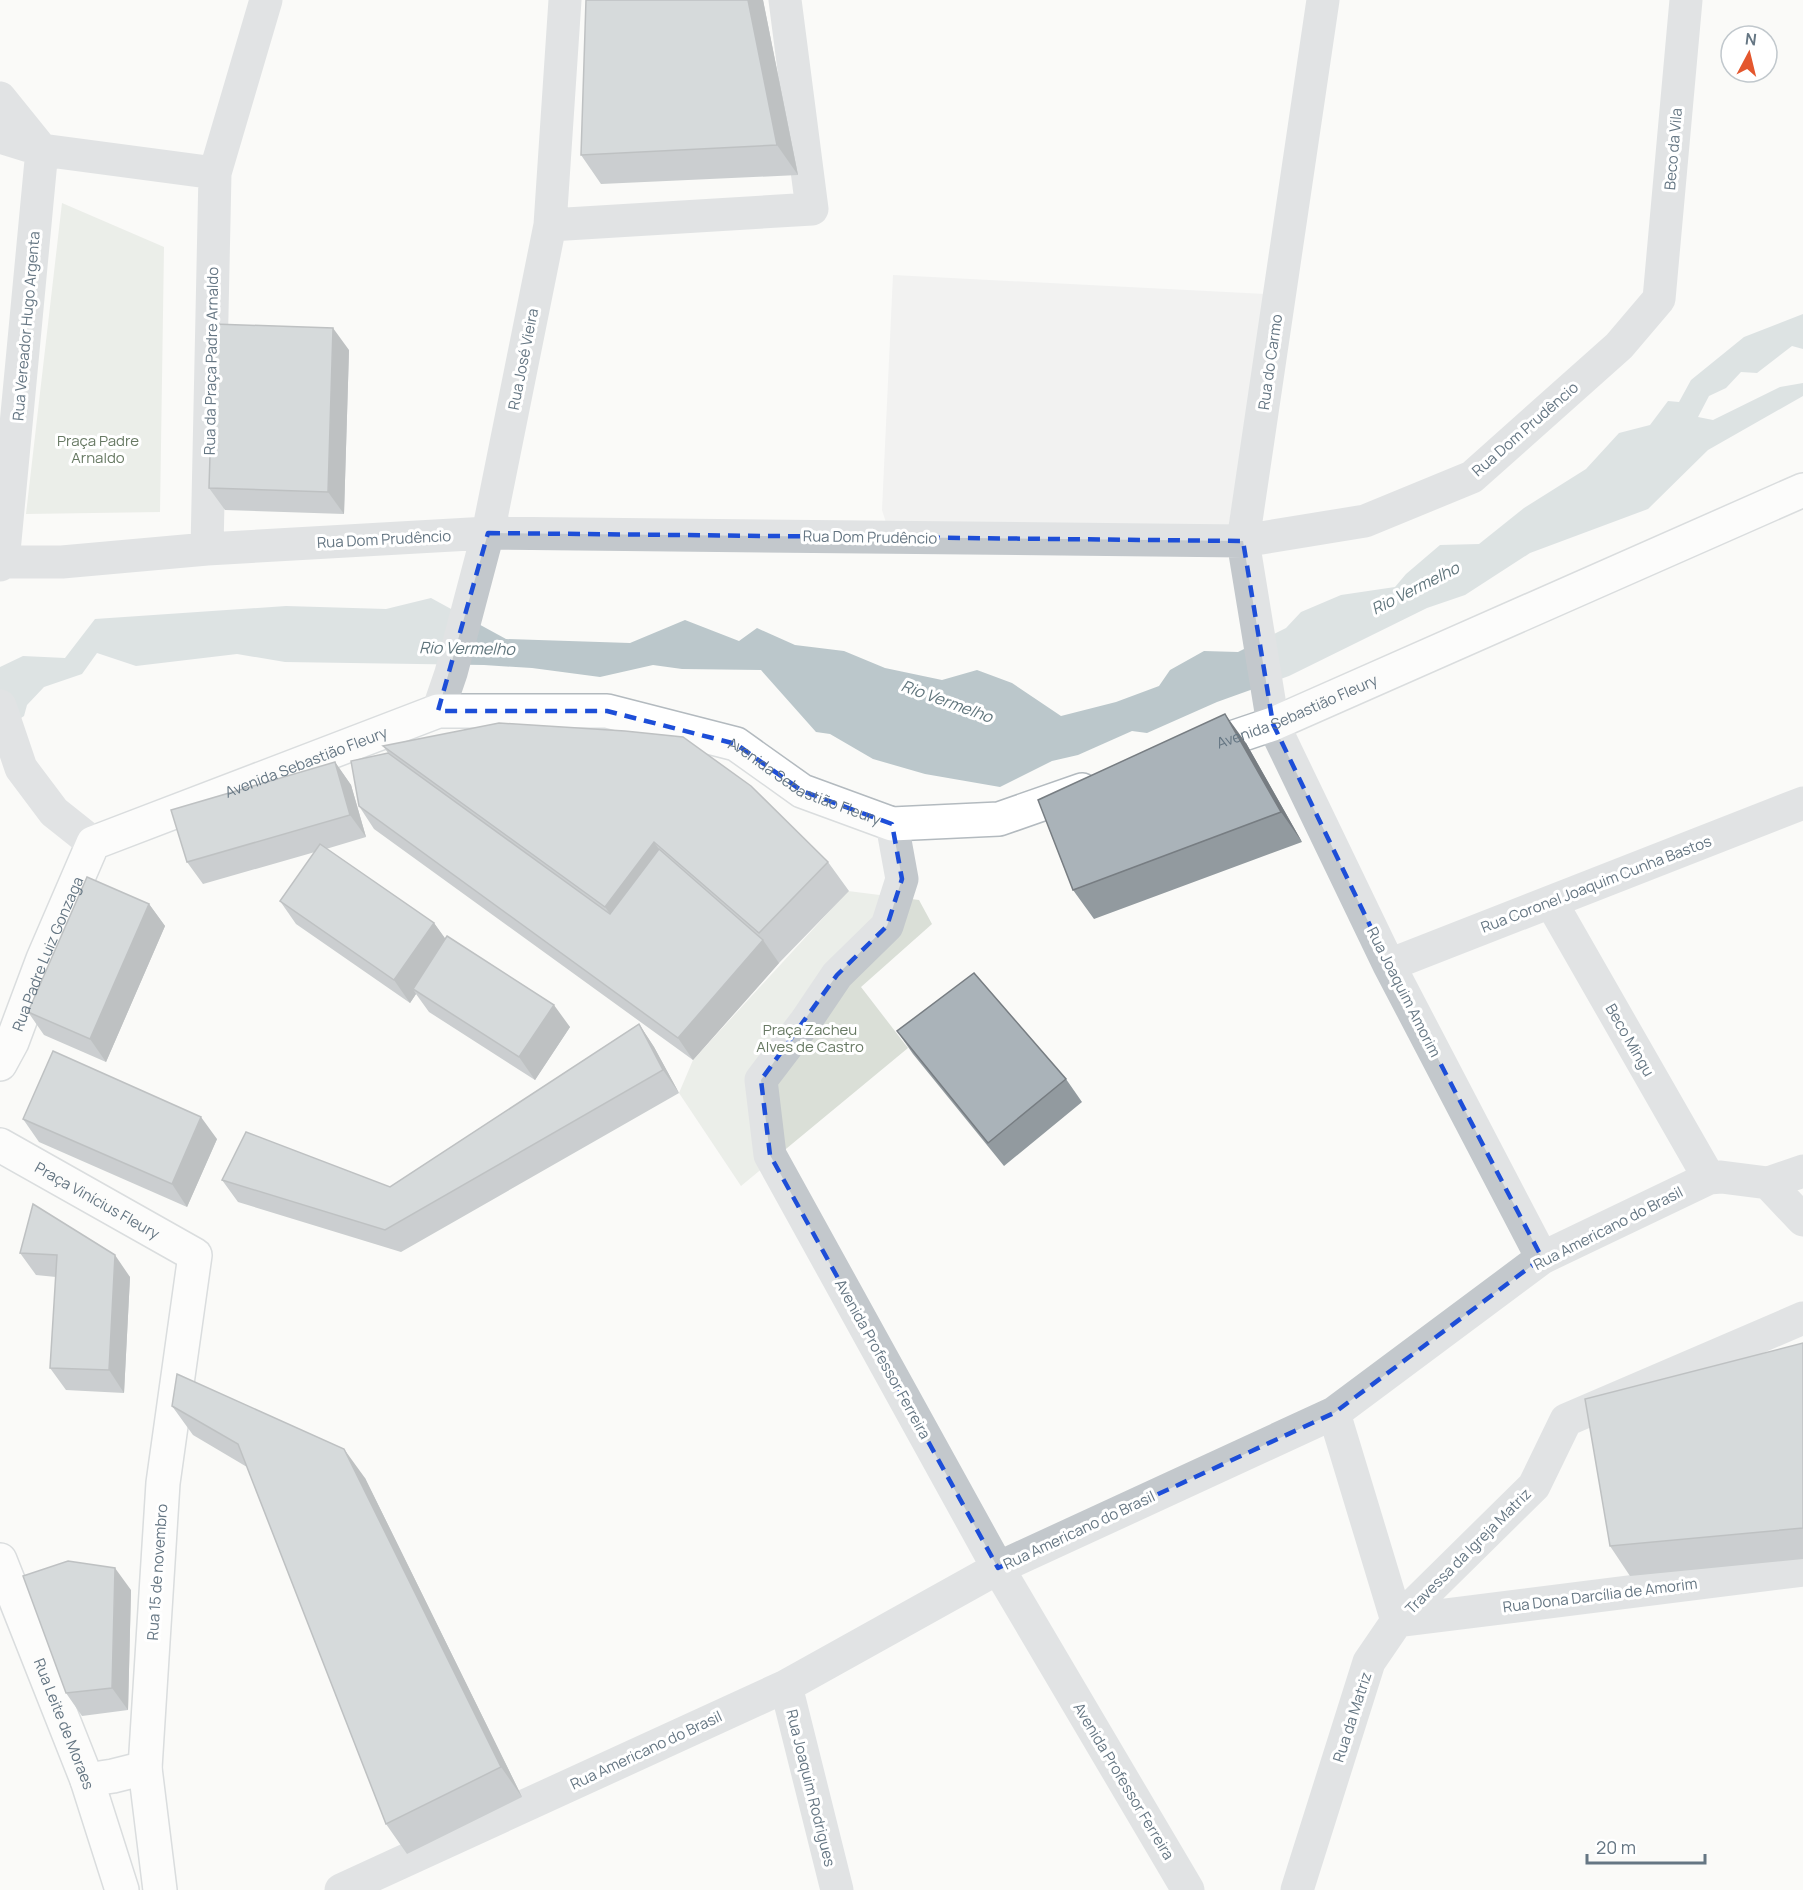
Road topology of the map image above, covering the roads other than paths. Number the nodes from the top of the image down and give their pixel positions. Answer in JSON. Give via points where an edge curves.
{"nodes":[{"id":1,"x":266,"y":0,"type":"edge"},
{"id":2,"x":565,"y":0,"type":"edge"},
{"id":3,"x":785,"y":0,"type":"edge"},
{"id":4,"x":1323,"y":0,"type":"edge"},
{"id":5,"x":1686,"y":0,"type":"edge"},
{"id":6,"x":0,"y":100,"type":"edge"},
{"id":7,"x":0,"y":137,"type":"edge"},
{"id":8,"x":42,"y":150,"type":"junction"},
{"id":9,"x":215,"y":174,"type":"junction"},
{"id":10,"x":550,"y":225,"type":"junction"},
{"id":11,"x":1659,"y":299,"type":"joint"},
{"id":12,"x":1803,"y":489,"type":"edge"},
{"id":13,"x":485,"y":545,"type":"junction"},
{"id":14,"x":207,"y":549,"type":"junction"},
{"id":15,"x":1245,"y":554,"type":"junction"},
{"id":16,"x":1,"y":563,"type":"edge"},
{"id":17,"x":0,"y":706,"type":"edge"},
{"id":18,"x":438,"y":711,"type":"junction"},
{"id":19,"x":1272,"y":724,"type":"junction"},
{"id":20,"x":1174,"y":758,"type":"edge"},
{"id":21,"x":1108,"y":781,"type":"edge"},
{"id":22,"x":1803,"y":803,"type":"edge"},
{"id":23,"x":892,"y":824,"type":"junction"},
{"id":24,"x":93,"y":843,"type":"junction"},
{"id":25,"x":1551,"y":902,"type":"junction"},
{"id":26,"x":1389,"y":965,"type":"junction"},
{"id":27,"x":0,"y":1064,"type":"edge"},
{"id":28,"x":0,"y":1145,"type":"edge"},
{"id":29,"x":1803,"y":1171,"type":"edge"},
{"id":30,"x":1709,"y":1178,"type":"junction"},
{"id":31,"x":1768,"y":1183,"type":"junction"},
{"id":32,"x":1803,"y":1220,"type":"edge"},
{"id":33,"x":195,"y":1256,"type":"joint"},
{"id":34,"x":1542,"y":1258,"type":"junction"},
{"id":35,"x":1803,"y":1318,"type":"edge"},
{"id":36,"x":1334,"y":1413,"type":"junction"},
{"id":37,"x":0,"y":1560,"type":"edge"},
{"id":38,"x":998,"y":1568,"type":"junction"},
{"id":39,"x":1803,"y":1570,"type":"edge"},
{"id":40,"x":1397,"y":1621,"type":"junction"},
{"id":41,"x":786,"y":1686,"type":"junction"},
{"id":42,"x":145,"y":1768,"type":"junction"},
{"id":43,"x":87,"y":1780,"type":"junction"},
{"id":44,"x":122,"y":1890,"type":"edge"},
{"id":45,"x":160,"y":1890,"type":"edge"},
{"id":46,"x":341,"y":1890,"type":"edge"},
{"id":47,"x":837,"y":1890,"type":"edge"},
{"id":48,"x":1188,"y":1890,"type":"edge"},
{"id":49,"x":1297,"y":1890,"type":"edge"}],
"edges":[{"from":1,"to":9,"type":"street","name":"Rua da Praça Padre Arnaldo"},
{"from":2,"to":10,"type":"street","name":"Rua José Vieira"},
{"from":3,"to":10,"type":"street","via":[[812,209]]},
{"from":4,"to":15,"type":"street","name":"Rua do Carmo"},
{"from":5,"to":11,"type":"street","name":"Beco da Vila"},
{"from":6,"to":8,"type":"street"},
{"from":7,"to":8,"type":"street"},
{"from":8,"to":9,"type":"street"},
{"from":8,"to":16,"type":"street","name":"Rua Vereador Hugo Argenta"},
{"from":9,"to":14,"type":"street","name":"Rua da Praça Padre Arnaldo"},
{"from":10,"to":13,"type":"street","name":"Rua José Vieira"},
{"from":11,"to":15,"type":"street","name":"Rua Dom Prudêncio","via":[[1618,346],[1472,477],[1365,521]]},
{"from":12,"to":19,"type":"street","name":"Avenida Sebastião Fleury"},
{"from":13,"to":14,"type":"street","name":"Rua Dom Prudêncio"},
{"from":13,"to":15,"type":"street","name":"Rua Dom Prudêncio"},
{"from":13,"to":18,"type":"street","name":"Rua José Vieira"},
{"from":14,"to":16,"type":"street","name":"Rua Dom Prudêncio","via":[[62,562]]},
{"from":15,"to":19,"type":"street","name":"Rua do Carmo"},
{"from":17,"to":24,"type":"street","via":[[21,768],[54,812]]},
{"from":18,"to":23,"type":"street","name":"Avenida Sebastião Fleury","via":[[607,711],[736,744],[802,791]]},
{"from":18,"to":24,"type":"street","name":"Avenida Sebastião Fleury"},
{"from":19,"to":20,"type":"street","name":"Avenida Sebastião Fleury"},
{"from":19,"to":26,"type":"street","name":"Rua Joaquim Amorim"},
{"from":21,"to":23,"type":"street","name":"Avenida Sebastião Fleury","via":[[999,819]]},
{"from":22,"to":25,"type":"street","name":"Rua Coronel Joaquim Cunha Bastos"},
{"from":23,"to":38,"type":"street","name":"Avenida Professor Ferreira","via":[[902,879],[887,926],[837,975],[761,1080],[770,1155]]},
{"from":24,"to":27,"type":"street","name":"Rua Padre Luiz Gonzaga"},
{"from":25,"to":26,"type":"street","name":"Rua Coronel Joaquim Cunha Bastos"},
{"from":25,"to":30,"type":"street","name":"Beco Mingu"},
{"from":26,"to":34,"type":"street","name":"Rua Joaquim Amorim"},
{"from":28,"to":33,"type":"street","name":"Praça Vinícius Fleury"},
{"from":29,"to":31,"type":"street","name":"Rua Americano do Brasil"},
{"from":30,"to":31,"type":"street","name":"Rua Americano do Brasil"},
{"from":30,"to":34,"type":"street","name":"Rua Americano do Brasil"},
{"from":31,"to":32,"type":"street"},
{"from":33,"to":42,"type":"street","name":"Rua 15 de novembro","via":[[163,1483]]},
{"from":34,"to":36,"type":"street","name":"Rua Americano do Brasil"},
{"from":35,"to":40,"type":"street","name":"Travessa da Igreja Matriz","via":[[1566,1420],[1534,1486]]},
{"from":36,"to":38,"type":"street","name":"Rua Americano do Brasil"},
{"from":36,"to":40,"type":"street"},
{"from":37,"to":43,"type":"street","name":"Rua Leite de Moraes"},
{"from":38,"to":41,"type":"street","name":"Rua Americano do Brasil"},
{"from":38,"to":48,"type":"street","name":"Avenida Professor Ferreira"},
{"from":39,"to":40,"type":"street","name":"Rua Dona Darcília de Amorim"},
{"from":40,"to":49,"type":"street","name":"Rua da Matriz","via":[[1369,1662]]},
{"from":41,"to":46,"type":"street","name":"Rua Americano do Brasil"},
{"from":41,"to":47,"type":"street","name":"Rua Joaquim Rodrigues"},
{"from":42,"to":43,"type":"street"},
{"from":42,"to":45,"type":"street","name":"Rua 15 de novembro"},
{"from":43,"to":44,"type":"street","name":"Rua Leite de Moraes"}]}
